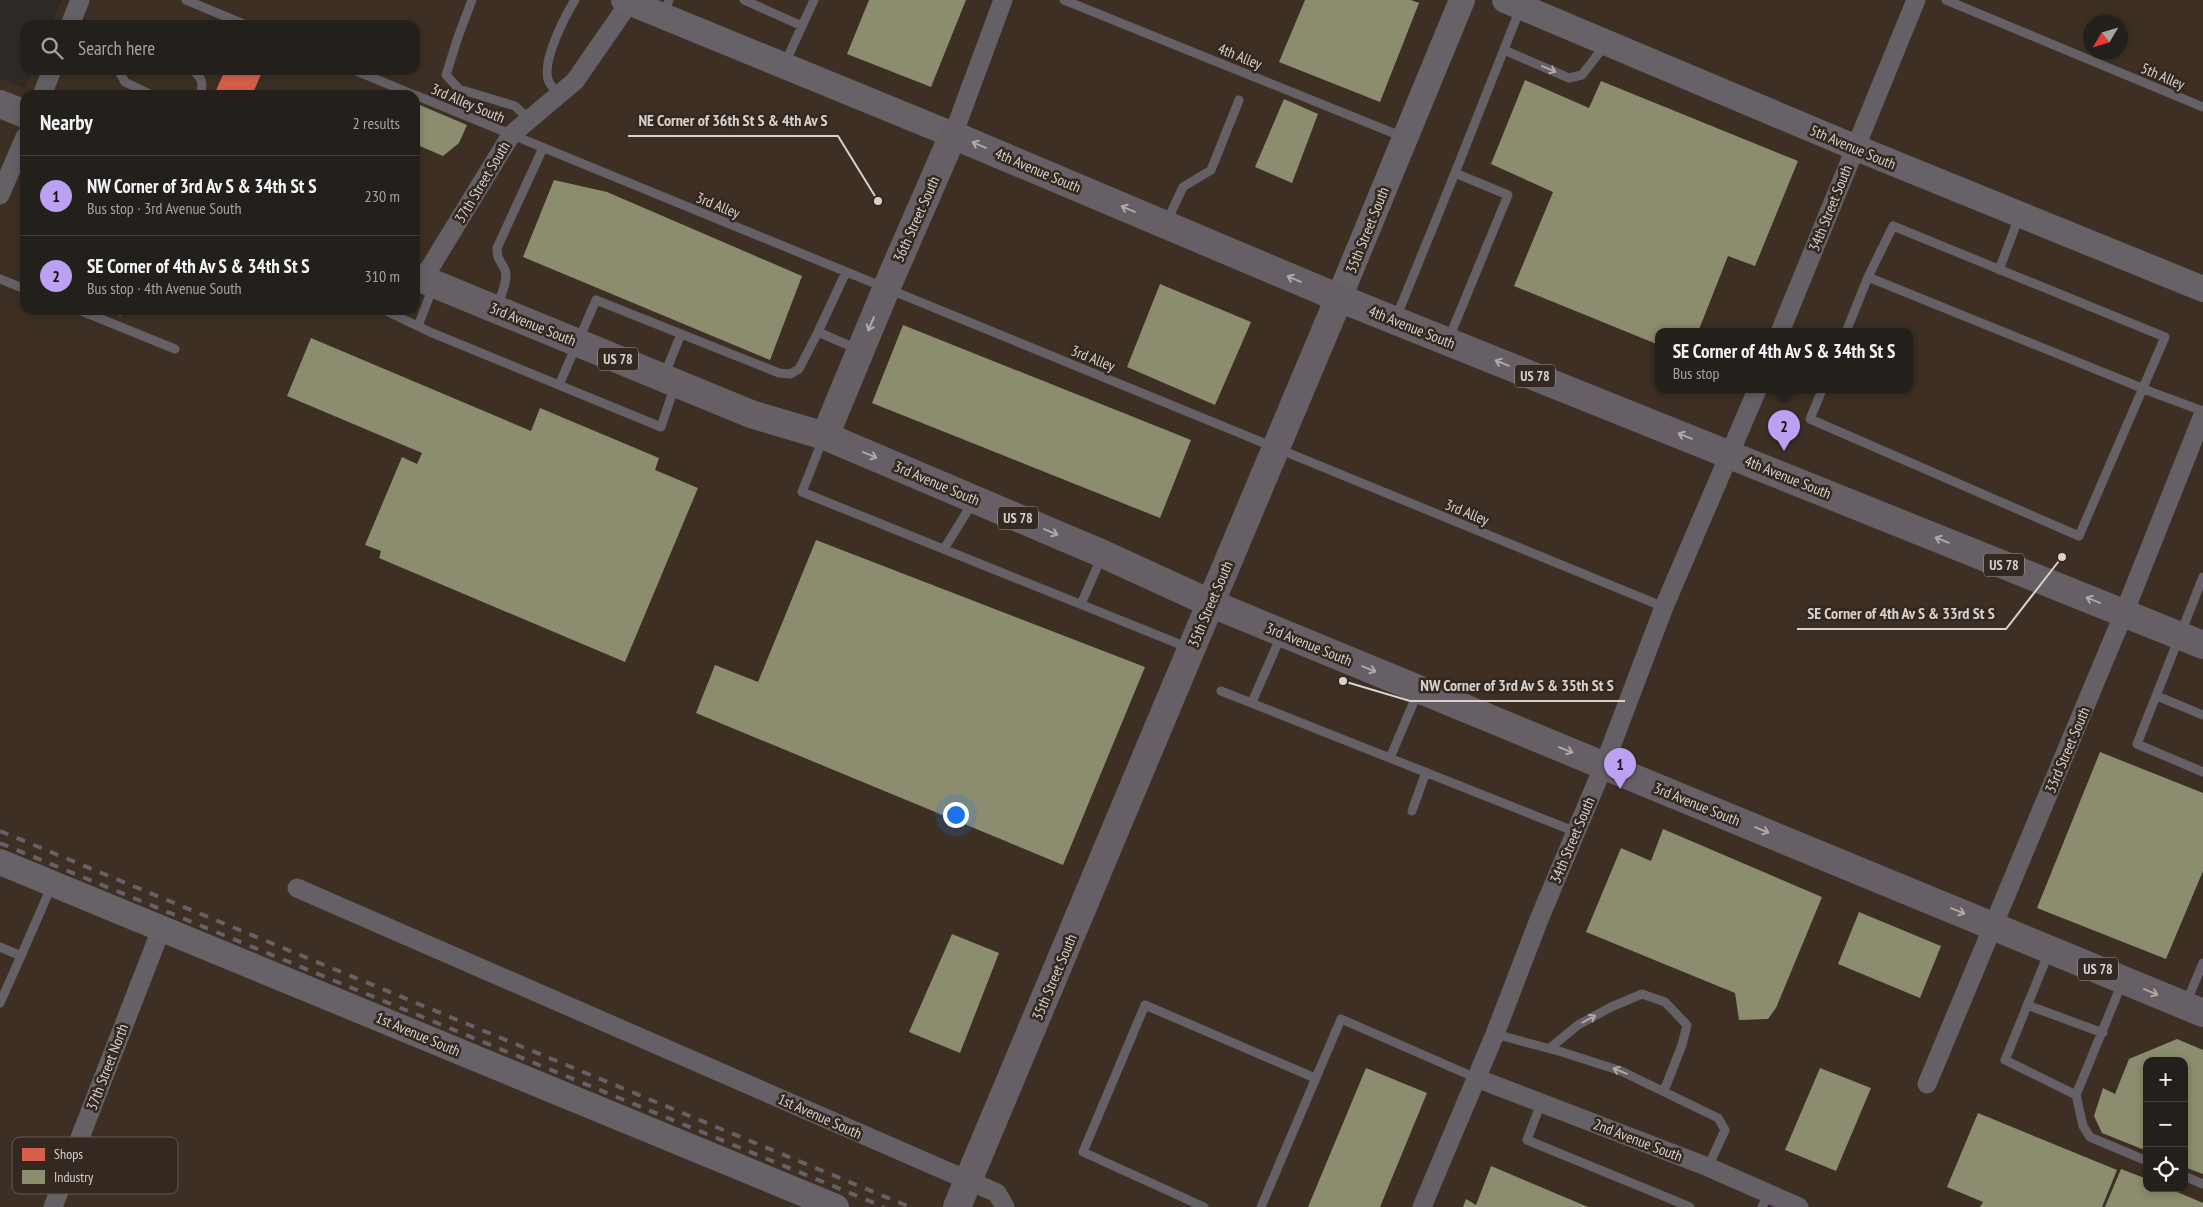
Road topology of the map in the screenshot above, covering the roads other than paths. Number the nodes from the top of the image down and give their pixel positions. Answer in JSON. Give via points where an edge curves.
{"nodes":[{"id":1,"x":80,"y":0,"type":"edge"},
{"id":2,"x":186,"y":0,"type":"edge"},
{"id":3,"x":472,"y":0,"type":"edge"},
{"id":4,"x":575,"y":0,"type":"edge"},
{"id":5,"x":744,"y":0,"type":"edge"},
{"id":6,"x":814,"y":0,"type":"edge"},
{"id":7,"x":1003,"y":0,"type":"edge"},
{"id":8,"x":1064,"y":0,"type":"edge"},
{"id":9,"x":1462,"y":0,"type":"edge"},
{"id":10,"x":1916,"y":0,"type":"edge"},
{"id":11,"x":1946,"y":0,"type":"edge"},
{"id":12,"x":628,"y":1,"type":"edge"},
{"id":13,"x":1513,"y":3,"type":"edge"},
{"id":14,"x":666,"y":8,"type":"edge"},
{"id":15,"x":72,"y":20,"type":"edge"},
{"id":16,"x":234,"y":20,"type":"edge"},
{"id":17,"x":802,"y":26,"type":"junction"},
{"id":18,"x":1607,"y":43,"type":"junction"},
{"id":19,"x":1504,"y":50,"type":"junction"},
{"id":20,"x":784,"y":65,"type":"junction"},
{"id":21,"x":50,"y":75,"type":"edge"},
{"id":22,"x":121,"y":75,"type":"edge"},
{"id":23,"x":196,"y":75,"type":"edge"},
{"id":24,"x":366,"y":75,"type":"edge"},
{"id":25,"x":44,"y":90,"type":"edge"},
{"id":26,"x":142,"y":90,"type":"edge"},
{"id":27,"x":202,"y":90,"type":"edge"},
{"id":28,"x":403,"y":90,"type":"edge"},
{"id":29,"x":559,"y":94,"type":"junction"},
{"id":30,"x":420,"y":97,"type":"edge"},
{"id":31,"x":1238,"y":100,"type":"dead end"},
{"id":32,"x":0,"y":104,"type":"edge"},
{"id":33,"x":2203,"y":107,"type":"edge"},
{"id":34,"x":20,"y":112,"type":"edge"},
{"id":35,"x":529,"y":120,"type":"junction"},
{"id":36,"x":953,"y":134,"type":"junction"},
{"id":37,"x":511,"y":135,"type":"junction"},
{"id":38,"x":1405,"y":138,"type":"junction"},
{"id":39,"x":543,"y":148,"type":"junction"},
{"id":40,"x":1854,"y":148,"type":"junction"},
{"id":41,"x":20,"y":149,"type":"edge"},
{"id":42,"x":1455,"y":173,"type":"junction"},
{"id":43,"x":0,"y":195,"type":"edge"},
{"id":44,"x":2020,"y":214,"type":"junction"},
{"id":45,"x":1166,"y":224,"type":"junction"},
{"id":46,"x":1999,"y":270,"type":"junction"},
{"id":47,"x":846,"y":272,"type":"junction"},
{"id":48,"x":1868,"y":277,"type":"junction"},
{"id":49,"x":0,"y":278,"type":"edge"},
{"id":50,"x":424,"y":279,"type":"edge"},
{"id":51,"x":20,"y":286,"type":"edge"},
{"id":52,"x":886,"y":288,"type":"junction"},
{"id":53,"x":2203,"y":289,"type":"edge"},
{"id":54,"x":1339,"y":298,"type":"junction"},
{"id":55,"x":496,"y":309,"type":"junction"},
{"id":56,"x":420,"y":310,"type":"edge"},
{"id":57,"x":91,"y":315,"type":"edge"},
{"id":58,"x":395,"y":315,"type":"edge"},
{"id":59,"x":419,"y":315,"type":"edge"},
{"id":60,"x":1395,"y":320,"type":"junction"},
{"id":61,"x":418,"y":326,"type":"junction"},
{"id":62,"x":1782,"y":328,"type":"edge"},
{"id":63,"x":1848,"y":328,"type":"edge"},
{"id":64,"x":818,"y":332,"type":"junction"},
{"id":65,"x":681,"y":334,"type":"junction"},
{"id":66,"x":1448,"y":341,"type":"junction"},
{"id":67,"x":577,"y":342,"type":"junction"},
{"id":68,"x":175,"y":349,"type":"dead end"},
{"id":69,"x":860,"y":350,"type":"junction"},
{"id":70,"x":669,"y":380,"type":"junction"},
{"id":71,"x":559,"y":385,"type":"junction"},
{"id":72,"x":2144,"y":389,"type":"junction"},
{"id":73,"x":1756,"y":393,"type":"edge"},
{"id":74,"x":1821,"y":393,"type":"edge"},
{"id":75,"x":2203,"y":411,"type":"edge"},
{"id":76,"x":2203,"y":415,"type":"edge"},
{"id":77,"x":825,"y":436,"type":"junction"},
{"id":78,"x":1276,"y":449,"type":"junction"},
{"id":79,"x":1730,"y":454,"type":"junction"},
{"id":80,"x":975,"y":500,"type":"junction"},
{"id":81,"x":944,"y":549,"type":"junction"},
{"id":82,"x":1103,"y":554,"type":"junction"},
{"id":83,"x":2203,"y":577,"type":"edge"},
{"id":84,"x":1210,"y":603,"type":"junction"},
{"id":85,"x":1081,"y":604,"type":"junction"},
{"id":86,"x":1664,"y":608,"type":"junction"},
{"id":87,"x":2124,"y":613,"type":"junction"},
{"id":88,"x":1282,"y":633,"type":"junction"},
{"id":89,"x":2191,"y":640,"type":"edge"},
{"id":90,"x":1191,"y":649,"type":"junction"},
{"id":91,"x":1419,"y":689,"type":"junction"},
{"id":92,"x":1221,"y":691,"type":"dead end"},
{"id":93,"x":2157,"y":696,"type":"junction"},
{"id":94,"x":1252,"y":702,"type":"junction"},
{"id":95,"x":2203,"y":715,"type":"edge"},
{"id":96,"x":1390,"y":758,"type":"junction"},
{"id":97,"x":1604,"y":765,"type":"junction"},
{"id":98,"x":1426,"y":772,"type":"junction"},
{"id":99,"x":2203,"y":772,"type":"edge"},
{"id":100,"x":1412,"y":811,"type":"dead end"},
{"id":101,"x":1576,"y":832,"type":"junction"},
{"id":102,"x":0,"y":862,"type":"edge"},
{"id":103,"x":53,"y":883,"type":"junction"},
{"id":104,"x":298,"y":888,"type":"dead end"},
{"id":105,"x":1994,"y":925,"type":"junction"},
{"id":106,"x":162,"y":927,"type":"junction"},
{"id":107,"x":0,"y":948,"type":"edge"},
{"id":108,"x":2050,"y":949,"type":"junction"},
{"id":109,"x":21,"y":956,"type":"junction"},
{"id":110,"x":2203,"y":963,"type":"edge"},
{"id":111,"x":2123,"y":980,"type":"junction"},
{"id":112,"x":0,"y":1003,"type":"edge"},
{"id":113,"x":2027,"y":1005,"type":"junction"},
{"id":114,"x":2194,"y":1009,"type":"edge"},
{"id":115,"x":2103,"y":1033,"type":"junction"},
{"id":116,"x":1495,"y":1034,"type":"junction"},
{"id":117,"x":1550,"y":1048,"type":"junction"},
{"id":118,"x":1315,"y":1078,"type":"junction"},
{"id":119,"x":1476,"y":1078,"type":"junction"},
{"id":120,"x":1927,"y":1084,"type":"dead end"},
{"id":121,"x":1664,"y":1092,"type":"junction"},
{"id":122,"x":2076,"y":1094,"type":"junction"},
{"id":123,"x":1541,"y":1103,"type":"junction"},
{"id":124,"x":80,"y":1137,"type":"edge"},
{"id":125,"x":2143,"y":1159,"type":"edge"},
{"id":126,"x":1708,"y":1167,"type":"junction"},
{"id":127,"x":2188,"y":1178,"type":"edge"},
{"id":128,"x":972,"y":1182,"type":"junction"},
{"id":129,"x":2203,"y":1184,"type":"edge"},
{"id":130,"x":58,"y":1194,"type":"edge"},
{"id":131,"x":1766,"y":1200,"type":"edge"},
{"id":132,"x":53,"y":1207,"type":"edge"},
{"id":133,"x":836,"y":1207,"type":"edge"},
{"id":134,"x":958,"y":1207,"type":"edge"},
{"id":135,"x":962,"y":1207,"type":"edge"},
{"id":136,"x":1005,"y":1207,"type":"edge"},
{"id":137,"x":1204,"y":1207,"type":"edge"},
{"id":138,"x":1261,"y":1207,"type":"edge"},
{"id":139,"x":1422,"y":1207,"type":"edge"},
{"id":140,"x":1690,"y":1207,"type":"edge"},
{"id":141,"x":1799,"y":1207,"type":"edge"}],
"edges":[{"from":1,"to":15,"type":"street"},
{"from":2,"to":16,"type":"lane"},
{"from":3,"to":35,"type":"lane","via":[[446,75],[458,89],[515,106]]},
{"from":4,"to":29,"type":"lane","via":[[559,30],[547,64],[548,82]]},
{"from":5,"to":17,"type":"lane"},
{"from":6,"to":17,"type":"lane"},
{"from":7,"to":36,"type":"street","name":"36th Street South"},
{"from":8,"to":38,"type":"lane","name":"4th Alley"},
{"from":9,"to":38,"type":"street","name":"35th Street South"},
{"from":10,"to":40,"type":"street","name":"34th Street South"},
{"from":11,"to":33,"type":"lane","name":"5th Alley"},
{"from":12,"to":14,"type":"street","name":"4th Avenue South"},
{"from":12,"to":29,"type":"street","name":"37th Street South","via":[[575,81]]},
{"from":13,"to":18,"type":"street","name":"5th Avenue South"},
{"from":13,"to":19,"type":"lane"},
{"from":14,"to":20,"type":"street","name":"4th Avenue South"},
{"from":17,"to":20,"type":"lane"},
{"from":19,"to":18,"type":"lane","one_way":true,"via":[[1570,78],[1582,75]]},
{"from":18,"to":40,"type":"street","name":"5th Avenue South"},
{"from":19,"to":42,"type":"lane"},
{"from":20,"to":36,"type":"street","name":"4th Avenue South"},
{"from":21,"to":25,"type":"street"},
{"from":22,"to":26,"type":"lane","via":[[126,82]]},
{"from":23,"to":27,"type":"lane","via":[[204,86]]},
{"from":24,"to":28,"type":"lane","name":"3rd Alley South"},
{"from":29,"to":35,"type":"street","name":"37th Street South"},
{"from":30,"to":37,"type":"lane","name":"3rd Alley South"},
{"from":31,"to":45,"type":"lane","via":[[1211,170],[1183,187]]},
{"from":32,"to":34,"type":"main road"},
{"from":35,"to":37,"type":"street","name":"37th Street South"},
{"from":45,"to":36,"type":"main road","name":"4th Avenue South","number":"US 78","one_way":true},
{"from":36,"to":52,"type":"main road","name":"36th Street South"},
{"from":37,"to":39,"type":"lane","name":"3rd Alley"},
{"from":37,"to":50,"type":"street","name":"37th Street South"},
{"from":38,"to":54,"type":"street","name":"35th Street South"},
{"from":39,"to":47,"type":"lane","name":"3rd Alley"},
{"from":39,"to":55,"type":"lane","via":[[497,248],[497,258],[506,277]]},
{"from":40,"to":44,"type":"street","name":"5th Avenue South"},
{"from":40,"to":62,"type":"street","name":"34th Street South"},
{"from":41,"to":43,"type":"street"},
{"from":42,"to":60,"type":"lane"},
{"from":42,"to":66,"type":"lane","via":[[1508,195]]},
{"from":44,"to":46,"type":"lane"},
{"from":44,"to":53,"type":"street","name":"5th Avenue South"},
{"from":54,"to":45,"type":"main road","name":"4th Avenue South","number":"US 78","one_way":true},
{"from":46,"to":48,"type":"lane","via":[[1893,226]]},
{"from":46,"to":72,"type":"lane","via":[[2166,337]]},
{"from":47,"to":52,"type":"lane","name":"3rd Alley"},
{"from":47,"to":64,"type":"lane"},
{"from":48,"to":63,"type":"lane"},
{"from":48,"to":72,"type":"lane"},
{"from":49,"to":51,"type":"lane"},
{"from":50,"to":55,"type":"main road","name":"3rd Avenue South","number":"US 78"},
{"from":50,"to":56,"type":"lane"},
{"from":52,"to":69,"type":"main road","name":"36th Street South","one_way":true},
{"from":52,"to":78,"type":"lane","name":"3rd Alley"},
{"from":54,"to":60,"type":"main road","name":"4th Avenue South","number":"US 78"},
{"from":54,"to":78,"type":"main road","name":"35th Street South"},
{"from":55,"to":67,"type":"main road","name":"3rd Avenue South","number":"US 78"},
{"from":57,"to":68,"type":"lane"},
{"from":58,"to":61,"type":"lane"},
{"from":59,"to":61,"type":"lane"},
{"from":60,"to":66,"type":"main road","name":"4th Avenue South","number":"US 78"},
{"from":61,"to":71,"type":"lane"},
{"from":64,"to":65,"type":"lane","via":[[799,369],[790,374],[779,374]]},
{"from":64,"to":69,"type":"lane"},
{"from":65,"to":67,"type":"lane","via":[[596,300]]},
{"from":65,"to":70,"type":"lane"},
{"from":79,"to":66,"type":"main road","name":"4th Avenue South","number":"US 78","one_way":true},
{"from":67,"to":70,"type":"main road","name":"3rd Avenue South","number":"US 78"},
{"from":67,"to":71,"type":"lane"},
{"from":69,"to":77,"type":"main road","name":"36th Street South"},
{"from":70,"to":71,"type":"lane","via":[[661,427]]},
{"from":70,"to":77,"type":"main road","name":"3rd Avenue South","number":"US 78","via":[[751,414]]},
{"from":72,"to":74,"type":"lane","via":[[2079,536],[1810,419]]},
{"from":72,"to":75,"type":"lane"},
{"from":73,"to":79,"type":"street","name":"34th Street South"},
{"from":76,"to":87,"type":"street","name":"33rd Street South"},
{"from":77,"to":80,"type":"main road","name":"3rd Avenue South","number":"US 78","one_way":true},
{"from":77,"to":81,"type":"lane","via":[[802,492]]},
{"from":78,"to":84,"type":"main road","name":"35th Street South"},
{"from":78,"to":86,"type":"lane","name":"3rd Alley"},
{"from":79,"to":86,"type":"street","name":"34th Street South"},
{"from":87,"to":79,"type":"main road","name":"4th Avenue South","number":"US 78","one_way":true},
{"from":80,"to":81,"type":"lane"},
{"from":80,"to":82,"type":"main road","name":"3rd Avenue South","number":"US 78","one_way":true},
{"from":81,"to":85,"type":"lane"},
{"from":82,"to":84,"type":"main road","name":"3rd Avenue South","number":"US 78"},
{"from":82,"to":85,"type":"lane"},
{"from":83,"to":89,"type":"lane"},
{"from":84,"to":88,"type":"main road","name":"3rd Avenue South","number":"US 78"},
{"from":84,"to":90,"type":"main road","name":"35th Street South"},
{"from":85,"to":90,"type":"lane"},
{"from":86,"to":97,"type":"street","name":"34th Street South"},
{"from":87,"to":89,"type":"main road","name":"4th Avenue South","number":"US 78"},
{"from":87,"to":105,"type":"street","name":"33rd Street South"},
{"from":88,"to":91,"type":"main road","name":"3rd Avenue South","number":"US 78","one_way":true},
{"from":88,"to":94,"type":"lane"},
{"from":89,"to":93,"type":"lane"},
{"from":90,"to":134,"type":"main road","name":"35th Street South","bridge":true},
{"from":91,"to":96,"type":"lane"},
{"from":91,"to":97,"type":"main road","name":"3rd Avenue South","number":"US 78","one_way":true},
{"from":92,"to":94,"type":"lane"},
{"from":93,"to":95,"type":"lane"},
{"from":93,"to":99,"type":"lane","via":[[2137,744]]},
{"from":94,"to":96,"type":"lane"},
{"from":96,"to":98,"type":"lane"},
{"from":97,"to":101,"type":"street","name":"34th Street South"},
{"from":97,"to":105,"type":"main road","name":"3rd Avenue South","number":"US 78","one_way":true},
{"from":98,"to":100,"type":"lane"},
{"from":98,"to":101,"type":"lane"},
{"from":101,"to":116,"type":"street","name":"34th Street South"},
{"from":102,"to":103,"type":"street","name":"1st Avenue South"},
{"from":103,"to":106,"type":"street","name":"1st Avenue South"},
{"from":103,"to":109,"type":"lane"},
{"from":104,"to":128,"type":"street","name":"1st Avenue South"},
{"from":105,"to":108,"type":"main road","name":"3rd Avenue South","number":"US 78"},
{"from":105,"to":120,"type":"street","name":"33rd Street South"},
{"from":106,"to":124,"type":"street","name":"37th Street North"},
{"from":106,"to":133,"type":"street","name":"1st Avenue South"},
{"from":107,"to":109,"type":"lane"},
{"from":108,"to":111,"type":"main road","name":"3rd Avenue South","number":"US 78"},
{"from":108,"to":113,"type":"lane"},
{"from":109,"to":112,"type":"lane"},
{"from":110,"to":114,"type":"lane"},
{"from":111,"to":114,"type":"main road","name":"3rd Avenue South","number":"US 78","one_way":true},
{"from":111,"to":115,"type":"lane"},
{"from":113,"to":115,"type":"lane"},
{"from":113,"to":122,"type":"lane","via":[[2005,1060]]},
{"from":115,"to":122,"type":"lane"},
{"from":116,"to":117,"type":"lane"},
{"from":116,"to":119,"type":"street","name":"34th Street South"},
{"from":121,"to":117,"type":"lane","one_way":true,"via":[[1621,1071]]},
{"from":117,"to":121,"type":"lane","one_way":true,"via":[[1578,1025],[1642,994],[1665,1002],[1687,1025]]},
{"from":118,"to":119,"type":"lane","via":[[1341,1019]]},
{"from":118,"to":137,"type":"lane","via":[[1145,1005],[1083,1152]]},
{"from":118,"to":138,"type":"lane"},
{"from":119,"to":123,"type":"street","name":"2nd Avenue South"},
{"from":119,"to":139,"type":"street","name":"34th Street South"},
{"from":121,"to":126,"type":"lane","via":[[1718,1118],[1725,1130]]},
{"from":122,"to":125,"type":"lane","via":[[2083,1126],[2090,1137]]},
{"from":123,"to":126,"type":"street","name":"2nd Avenue South"},
{"from":123,"to":140,"type":"lane","via":[[1527,1140]]},
{"from":126,"to":131,"type":"street","name":"2nd Avenue South"},
{"from":127,"to":129,"type":"lane"},
{"from":128,"to":135,"type":"lane"},
{"from":128,"to":136,"type":"street","name":"1st Avenue South","via":[[997,1193]]},
{"from":130,"to":132,"type":"street","name":"37th Street North"},
{"from":131,"to":141,"type":"street","name":"2nd Avenue South"}]}
